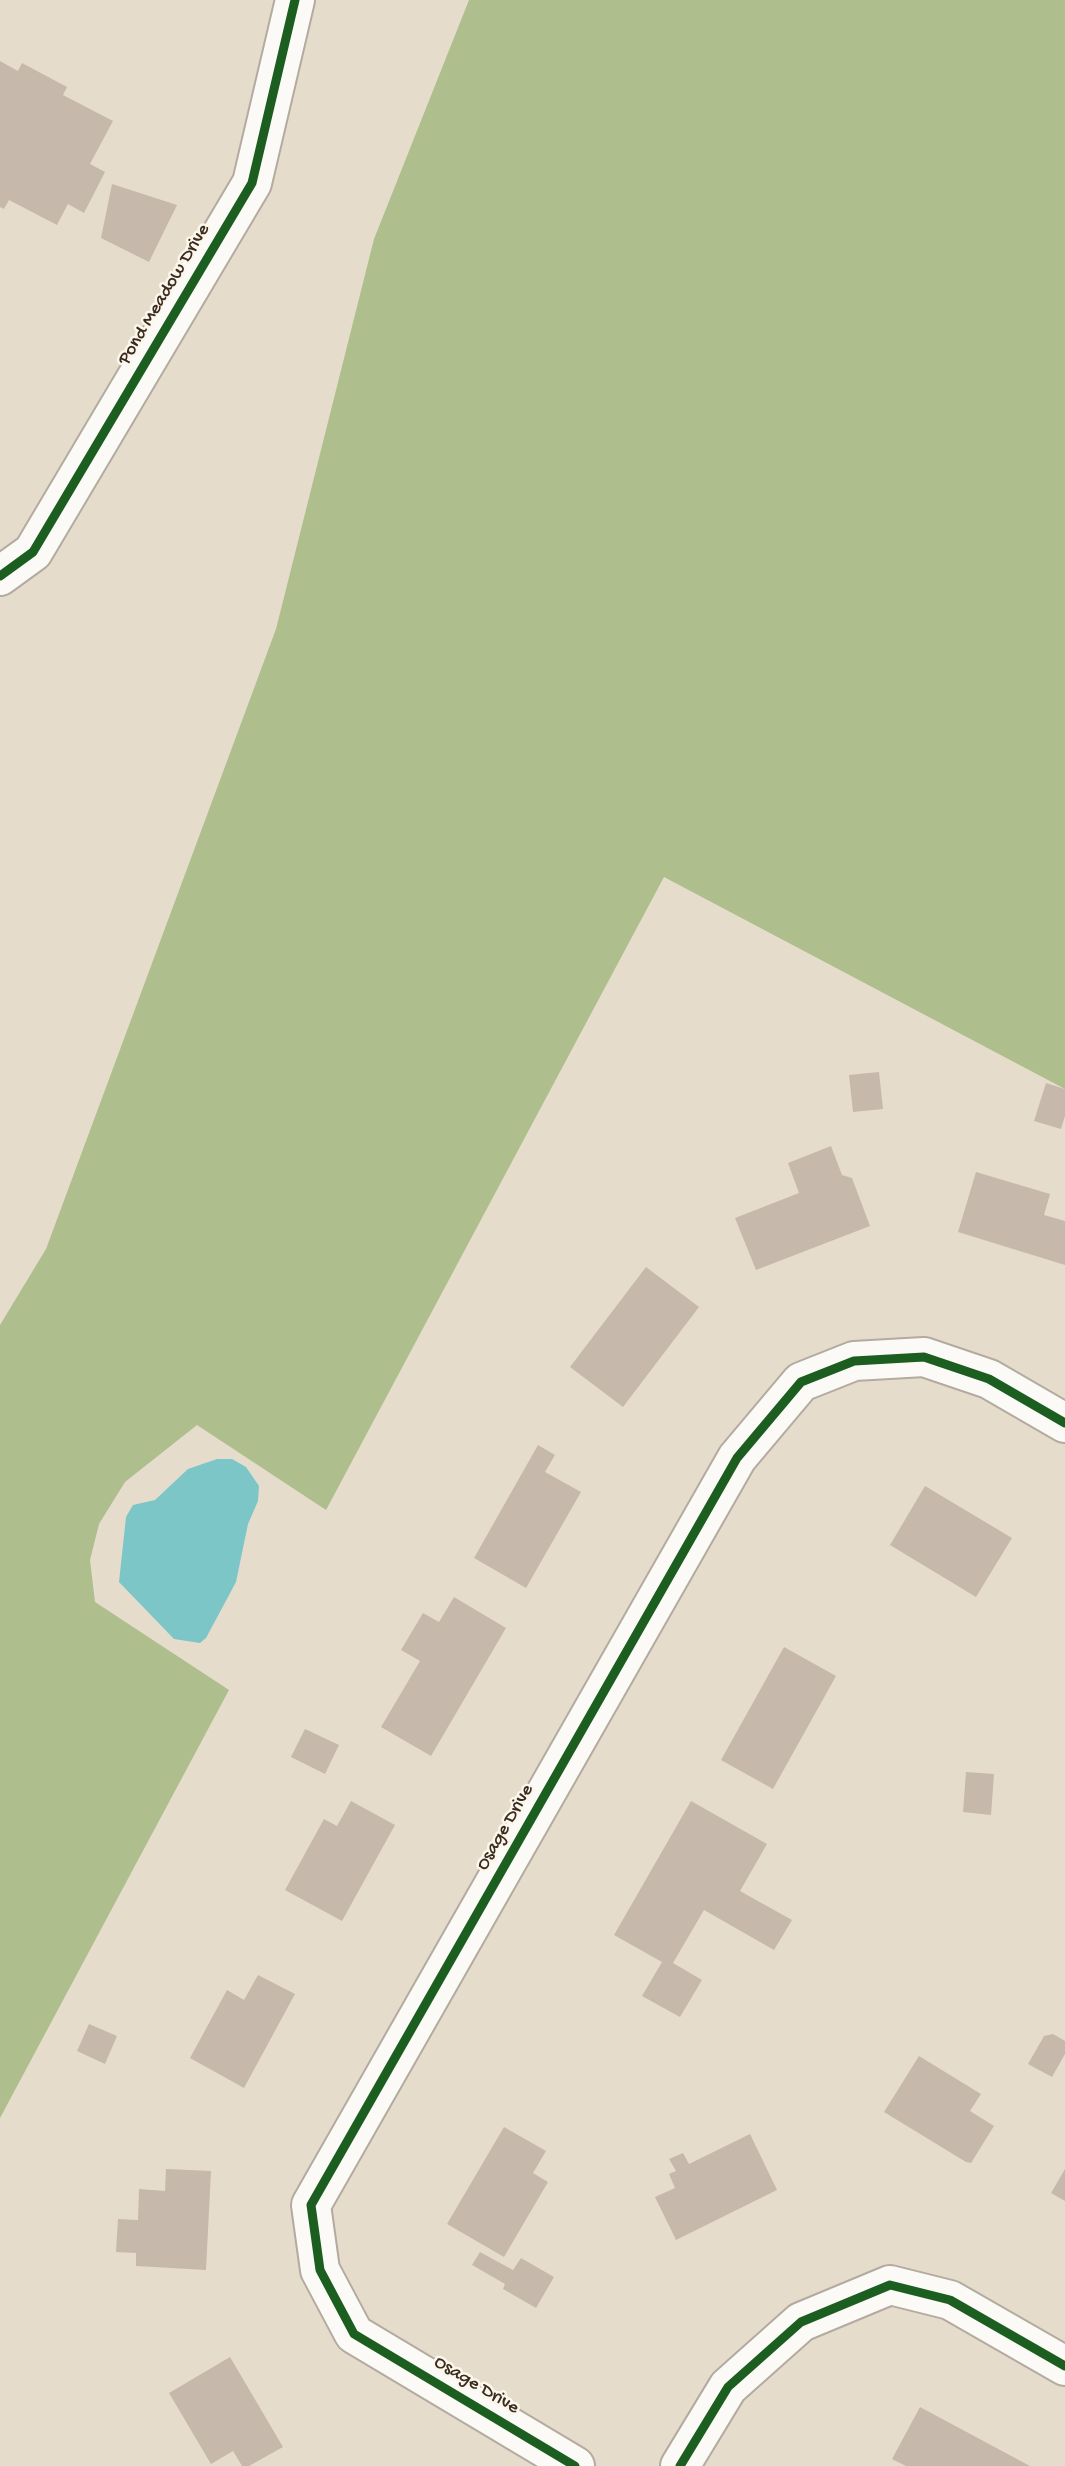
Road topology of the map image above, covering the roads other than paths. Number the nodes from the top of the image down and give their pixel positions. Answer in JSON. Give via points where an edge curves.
{"nodes":[{"id":1,"x":295,"y":0,"type":"edge"},
{"id":2,"x":0,"y":576,"type":"edge"},
{"id":3,"x":1065,"y":1423,"type":"edge"},
{"id":4,"x":1065,"y":2366,"type":"edge"},
{"id":5,"x":575,"y":2466,"type":"edge"},
{"id":6,"x":680,"y":2466,"type":"edge"}],
"edges":[{"from":1,"to":2,"type":"street","name":"Pond Meadow Drive","via":[[252,183],[33,552]]},
{"from":3,"to":5,"type":"street","name":"Osage Drive","via":[[989,1380],[924,1357],[854,1361],[801,1382],[737,1458],[311,2205],[320,2270],[354,2333]]},
{"from":4,"to":6,"type":"street","via":[[950,2300],[890,2285],[801,2322],[728,2387]]}]}
